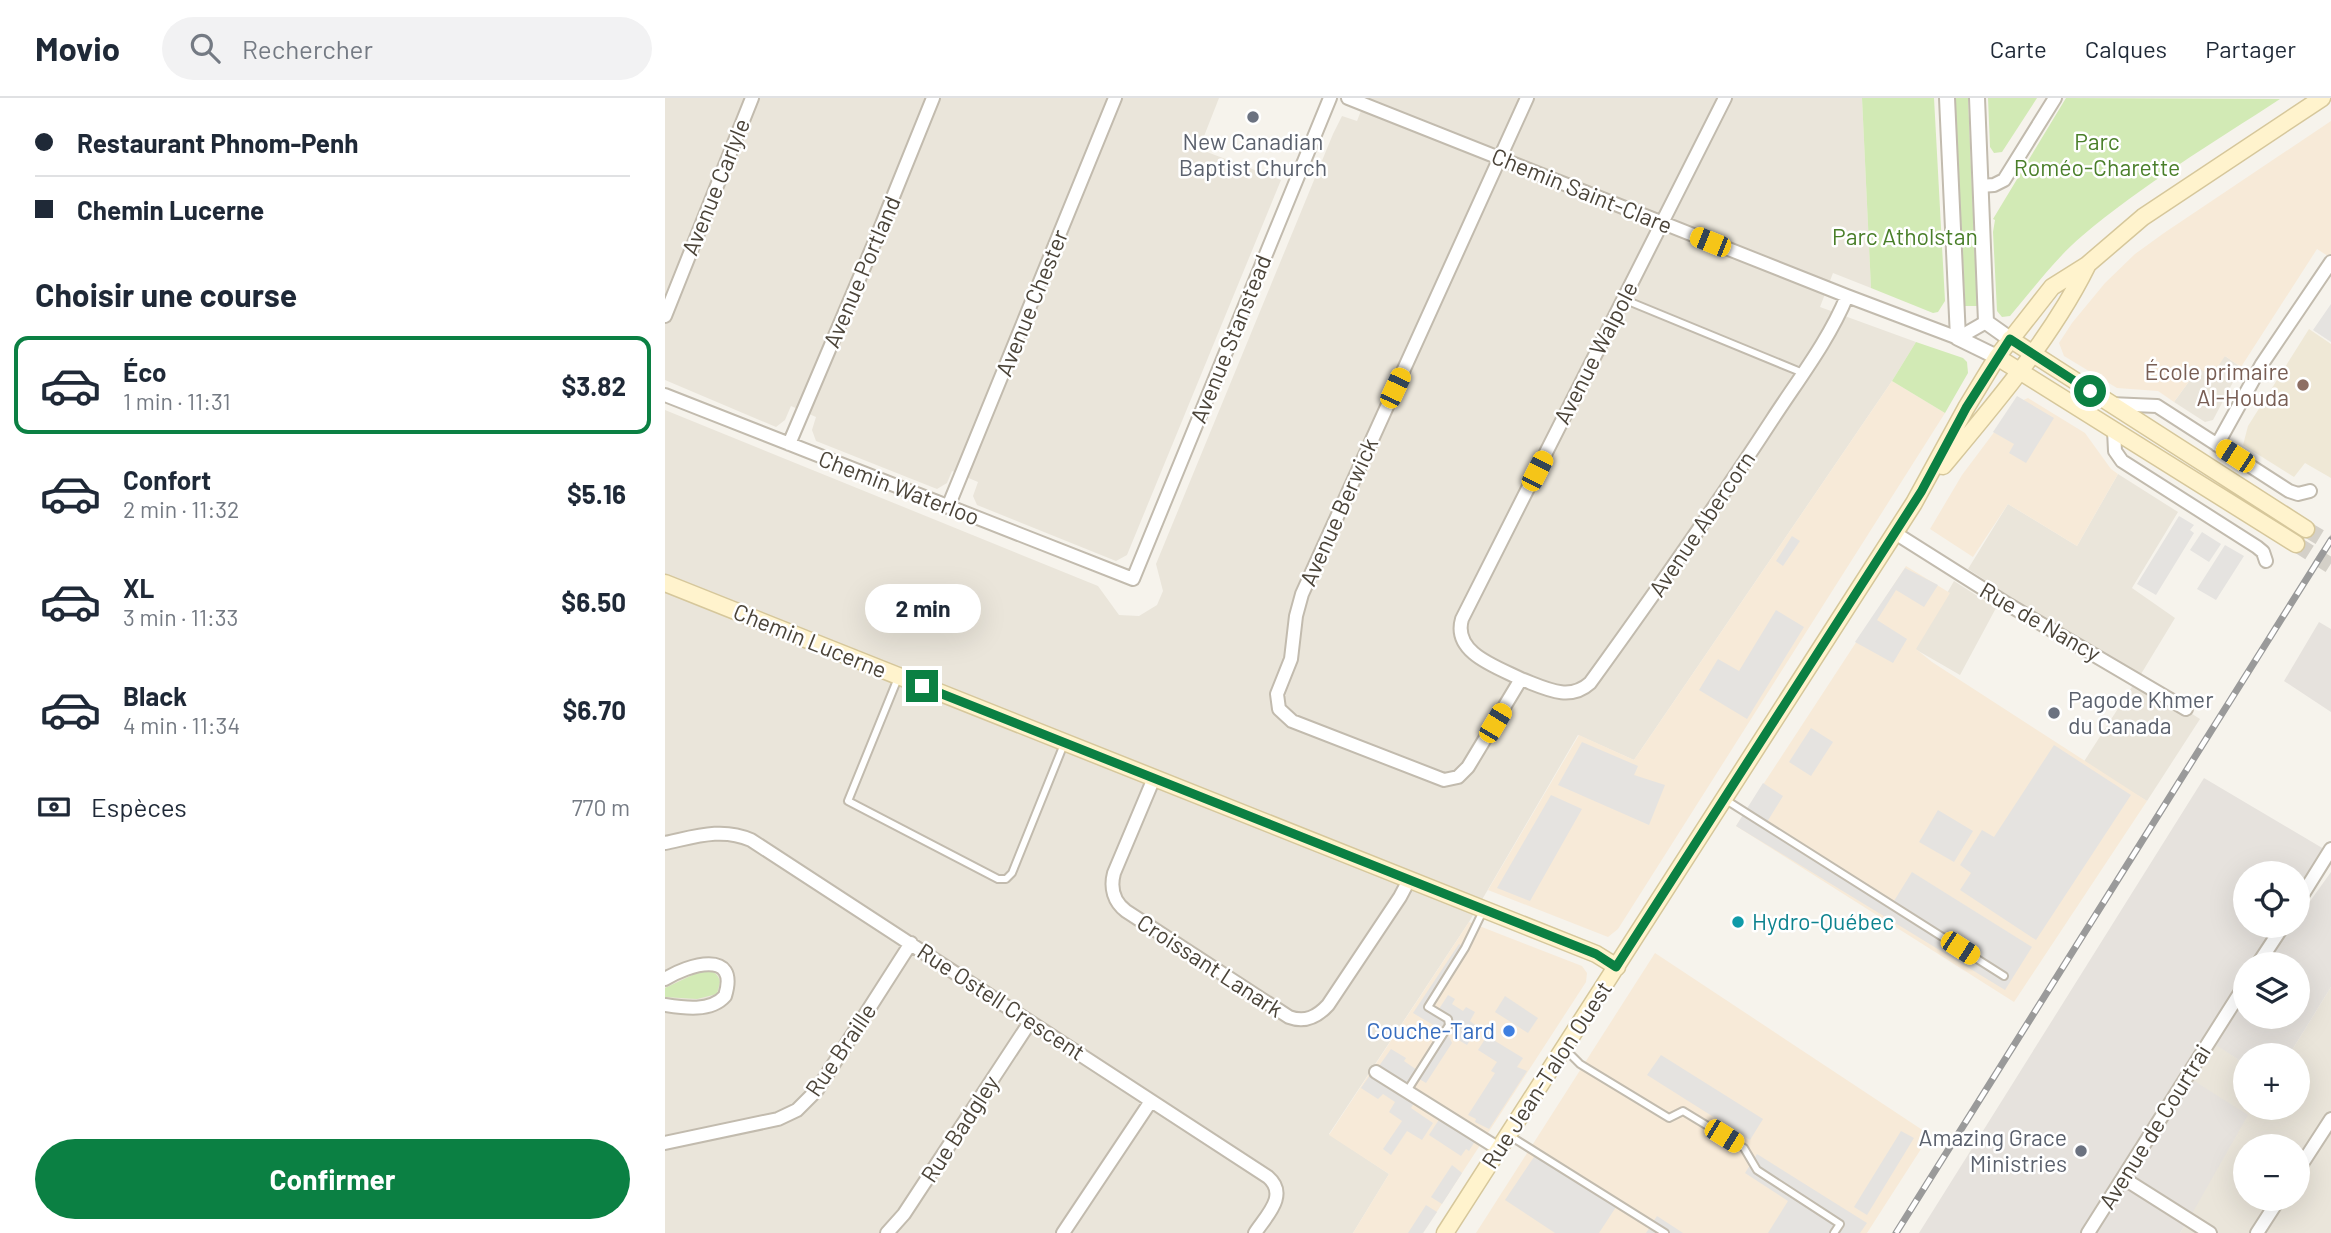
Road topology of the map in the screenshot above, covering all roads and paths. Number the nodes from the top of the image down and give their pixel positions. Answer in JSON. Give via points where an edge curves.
{"nodes":[{"id":1,"x":752,"y":98,"type":"edge"},
{"id":2,"x":933,"y":98,"type":"edge"},
{"id":3,"x":1115,"y":98,"type":"edge"},
{"id":4,"x":1330,"y":98,"type":"edge"},
{"id":5,"x":1348,"y":98,"type":"edge"},
{"id":6,"x":1527,"y":98,"type":"edge"},
{"id":7,"x":1725,"y":98,"type":"edge"},
{"id":8,"x":1947,"y":98,"type":"edge"},
{"id":9,"x":1977,"y":98,"type":"edge"},
{"id":10,"x":2055,"y":98,"type":"edge"},
{"id":11,"x":2322,"y":98,"type":"edge"},
{"id":12,"x":1500,"y":158,"type":"junction"},
{"id":13,"x":1980,"y":186,"type":"junction"},
{"id":14,"x":1661,"y":223,"type":"junction"},
{"id":15,"x":2331,"y":262,"type":"edge"},
{"id":16,"x":2087,"y":265,"type":"junction"},
{"id":17,"x":1847,"y":296,"type":"junction"},
{"id":18,"x":1623,"y":299,"type":"junction"},
{"id":19,"x":665,"y":316,"type":"edge"},
{"id":20,"x":1986,"y":322,"type":"junction"},
{"id":21,"x":1958,"y":323,"type":"junction"},
{"id":22,"x":1934,"y":328,"type":"junction"},
{"id":23,"x":1958,"y":338,"type":"junction"},
{"id":24,"x":2010,"y":339,"type":"junction"},
{"id":25,"x":2031,"y":353,"type":"junction"},
{"id":26,"x":1997,"y":357,"type":"junction"},
{"id":27,"x":2019,"y":371,"type":"junction"},
{"id":28,"x":1803,"y":373,"type":"junction"},
{"id":29,"x":665,"y":395,"type":"edge"},
{"id":30,"x":2110,"y":404,"type":"junction"},
{"id":31,"x":2114,"y":430,"type":"junction"},
{"id":32,"x":789,"y":444,"type":"junction"},
{"id":33,"x":2217,"y":444,"type":"junction"},
{"id":34,"x":2311,"y":491,"type":"dead end"},
{"id":35,"x":1921,"y":492,"type":"junction"},
{"id":36,"x":948,"y":507,"type":"junction"},
{"id":37,"x":2306,"y":529,"type":"tunnel mouth"},
{"id":38,"x":1895,"y":533,"type":"junction"},
{"id":39,"x":2296,"y":544,"type":"tunnel mouth"},
{"id":40,"x":2266,"y":561,"type":"dead end"},
{"id":41,"x":1133,"y":579,"type":"joint"},
{"id":42,"x":665,"y":583,"type":"edge"},
{"id":43,"x":899,"y":676,"type":"junction"},
{"id":44,"x":1521,"y":679,"type":"junction"},
{"id":45,"x":2186,"y":709,"type":"dead end"},
{"id":46,"x":1064,"y":742,"type":"junction"},
{"id":47,"x":1154,"y":778,"type":"junction"},
{"id":48,"x":1724,"y":799,"type":"junction"},
{"id":49,"x":665,"y":843,"type":"edge"},
{"id":50,"x":2331,"y":849,"type":"edge"},
{"id":51,"x":1409,"y":880,"type":"junction"},
{"id":52,"x":2310,"y":883,"type":"edge"},
{"id":53,"x":1484,"y":909,"type":"junction"},
{"id":54,"x":911,"y":943,"type":"junction"},
{"id":55,"x":1616,"y":967,"type":"junction"},
{"id":56,"x":2004,"y":976,"type":"dead end"},
{"id":57,"x":665,"y":979,"type":"edge"},
{"id":58,"x":2233,"y":1004,"type":"edge"},
{"id":59,"x":665,"y":1005,"type":"edge"},
{"id":60,"x":1030,"y":1022,"type":"junction"},
{"id":61,"x":1564,"y":1048,"type":"junction"},
{"id":62,"x":1376,"y":1072,"type":"dead end"},
{"id":63,"x":1407,"y":1091,"type":"junction"},
{"id":64,"x":1151,"y":1101,"type":"junction"},
{"id":65,"x":2331,"y":1119,"type":"edge"},
{"id":66,"x":1508,"y":1135,"type":"junction"},
{"id":67,"x":665,"y":1143,"type":"edge"},
{"id":68,"x":1499,"y":1149,"type":"junction"},
{"id":69,"x":2310,"y":1151,"type":"edge"},
{"id":70,"x":2123,"y":1178,"type":"junction"},
{"id":71,"x":2271,"y":1211,"type":"edge"},
{"id":72,"x":887,"y":1233,"type":"edge"},
{"id":73,"x":1063,"y":1233,"type":"edge"},
{"id":74,"x":1255,"y":1233,"type":"edge"},
{"id":75,"x":1445,"y":1233,"type":"edge"},
{"id":76,"x":1665,"y":1233,"type":"edge"},
{"id":77,"x":1834,"y":1233,"type":"edge"},
{"id":78,"x":2088,"y":1233,"type":"edge"},
{"id":79,"x":2210,"y":1233,"type":"edge"},
{"id":80,"x":2257,"y":1233,"type":"edge"}],
"edges":[{"from":1,"to":19,"type":"street","name":"Avenue Carlyle"},
{"from":2,"to":32,"type":"street","name":"Avenue Portland"},
{"from":3,"to":36,"type":"street","name":"Avenue Chester"},
{"from":4,"to":41,"type":"street","name":"Avenue Stanstead"},
{"from":5,"to":12,"type":"street","name":"Chemin Saint-Clare"},
{"from":6,"to":12,"type":"street","name":"Avenue Berwick"},
{"from":7,"to":14,"type":"street","name":"Avenue Walpole"},
{"from":8,"to":21,"type":"street"},
{"from":9,"to":13,"type":"street"},
{"from":10,"to":13,"type":"street","via":[[2006,177],[1998,184]]},
{"from":11,"to":16,"type":"main road","name":"Rue Jean-Talon Ouest","via":[[2143,218]]},
{"from":12,"to":14,"type":"street","name":"Chemin Saint-Clare"},
{"from":12,"to":44,"type":"street","name":"Avenue Berwick","via":[[1302,594],[1291,659],[1277,702],[1291,721],[1428,776],[1450,780],[1468,767]]},
{"from":13,"to":20,"type":"street"},
{"from":14,"to":17,"type":"street","name":"Chemin Saint-Clare"},
{"from":14,"to":18,"type":"street","name":"Avenue Walpole"},
{"from":15,"to":33,"type":"street","via":[[2262,364]]},
{"from":16,"to":24,"type":"main road","name":"Rue Jean-Talon Ouest","via":[[2052,287]]},
{"from":16,"to":25,"type":"main road","name":"Rue Jean-Talon Ouest","via":[[2069,301]]},
{"from":17,"to":22,"type":"street","name":"Chemin Saint-Clare"},
{"from":17,"to":28,"type":"street","name":"Avenue Abercorn"},
{"from":18,"to":28,"type":"lane"},
{"from":18,"to":44,"type":"street","name":"Avenue Walpole","via":[[1460,628],[1460,636],[1472,652]]},
{"from":20,"to":21,"type":"street"},
{"from":20,"to":23,"type":"street"},
{"from":20,"to":24,"type":"street"},
{"from":21,"to":22,"type":"street"},
{"from":21,"to":23,"type":"street"},
{"from":22,"to":23,"type":"street","name":"Chemin Saint-Clare"},
{"from":23,"to":26,"type":"street"},
{"from":24,"to":25,"type":"main road"},
{"from":24,"to":26,"type":"main road","name":"Rue Jean-Talon Ouest"},
{"from":25,"to":27,"type":"main road","name":"Rue Jean-Talon Ouest"},
{"from":25,"to":30,"type":"main road"},
{"from":26,"to":27,"type":"main road"},
{"from":26,"to":35,"type":"main road","name":"Rue Jean-Talon Ouest"},
{"from":27,"to":31,"type":"main road"},
{"from":27,"to":35,"type":"main road","name":"Rue Jean-Talon Ouest"},
{"from":28,"to":44,"type":"street","name":"Avenue Abercorn","via":[[1721,499],[1590,683],[1572,694]]},
{"from":29,"to":32,"type":"street","name":"Chemin Waterloo"},
{"from":30,"to":33,"type":"street","via":[[2157,406]]},
{"from":30,"to":37,"type":"main road"},
{"from":31,"to":39,"type":"main road"},
{"from":31,"to":40,"type":"street","via":[[2115,451],[2122,461],[2257,547]]},
{"from":32,"to":36,"type":"street","name":"Chemin Waterloo"},
{"from":33,"to":34,"type":"street","via":[[2292,492]]},
{"from":35,"to":38,"type":"main road","name":"Rue Jean-Talon Ouest"},
{"from":36,"to":41,"type":"street","name":"Chemin Waterloo"},
{"from":38,"to":45,"type":"street","name":"Rue de Nancy"},
{"from":38,"to":48,"type":"main road","name":"Rue Jean-Talon Ouest"},
{"from":42,"to":43,"type":"main road","name":"Chemin Lucerne"},
{"from":43,"to":46,"type":"main road","name":"Chemin Lucerne"},
{"from":43,"to":46,"type":"lane","via":[[848,801],[998,879],[1012,873]]},
{"from":46,"to":47,"type":"main road","name":"Chemin Lucerne"},
{"from":47,"to":51,"type":"main road","name":"Chemin Lucerne"},
{"from":47,"to":51,"type":"street","name":"Croissant Lanark","via":[[1113,878],[1116,900],[1126,911],[1289,1017],[1313,1018],[1328,1005]]},
{"from":48,"to":55,"type":"main road","name":"Rue Jean-Talon Ouest"},
{"from":48,"to":56,"type":"lane"},
{"from":49,"to":54,"type":"street","name":"Rue Ostell Crescent","via":[[715,833],[744,837]]},
{"from":50,"to":52,"type":"street"},
{"from":51,"to":53,"type":"main road","name":"Chemin Lucerne"},
{"from":53,"to":55,"type":"main road","name":"Chemin Lucerne","via":[[1596,954]]},
{"from":53,"to":63,"type":"lane","via":[[1428,1007],[1448,1019],[1449,1025]]},
{"from":54,"to":60,"type":"street","name":"Rue Ostell Crescent"},
{"from":54,"to":67,"type":"street","name":"Rue Braille","via":[[803,1105],[778,1119]]},
{"from":55,"to":61,"type":"main road","name":"Rue Jean-Talon Ouest"},
{"from":57,"to":59,"type":"street","via":[[704,964],[719,966],[727,979],[725,996],[716,1004]]},
{"from":58,"to":70,"type":"street","name":"Avenue de Courtrai"},
{"from":60,"to":64,"type":"street","name":"Rue Ostell Crescent"},
{"from":60,"to":72,"type":"street","name":"Rue Badgley"},
{"from":61,"to":66,"type":"main road","name":"Rue Jean-Talon Ouest"},
{"from":61,"to":77,"type":"lane","via":[[1580,1063],[1669,1118],[1683,1111],[1744,1148],[1757,1170],[1840,1224]]},
{"from":62,"to":63,"type":"street"},
{"from":63,"to":68,"type":"street"},
{"from":64,"to":73,"type":"street"},
{"from":64,"to":74,"type":"street","name":"Rue Ostell Crescent","via":[[1274,1183],[1276,1201]]},
{"from":65,"to":69,"type":"street"},
{"from":66,"to":68,"type":"main road","name":"Rue Jean-Talon Ouest"},
{"from":66,"to":76,"type":"lane"},
{"from":68,"to":75,"type":"main road","name":"Rue Jean-Talon Ouest"},
{"from":70,"to":78,"type":"street","name":"Avenue de Courtrai"},
{"from":70,"to":79,"type":"street"},
{"from":71,"to":80,"type":"street"}]}
